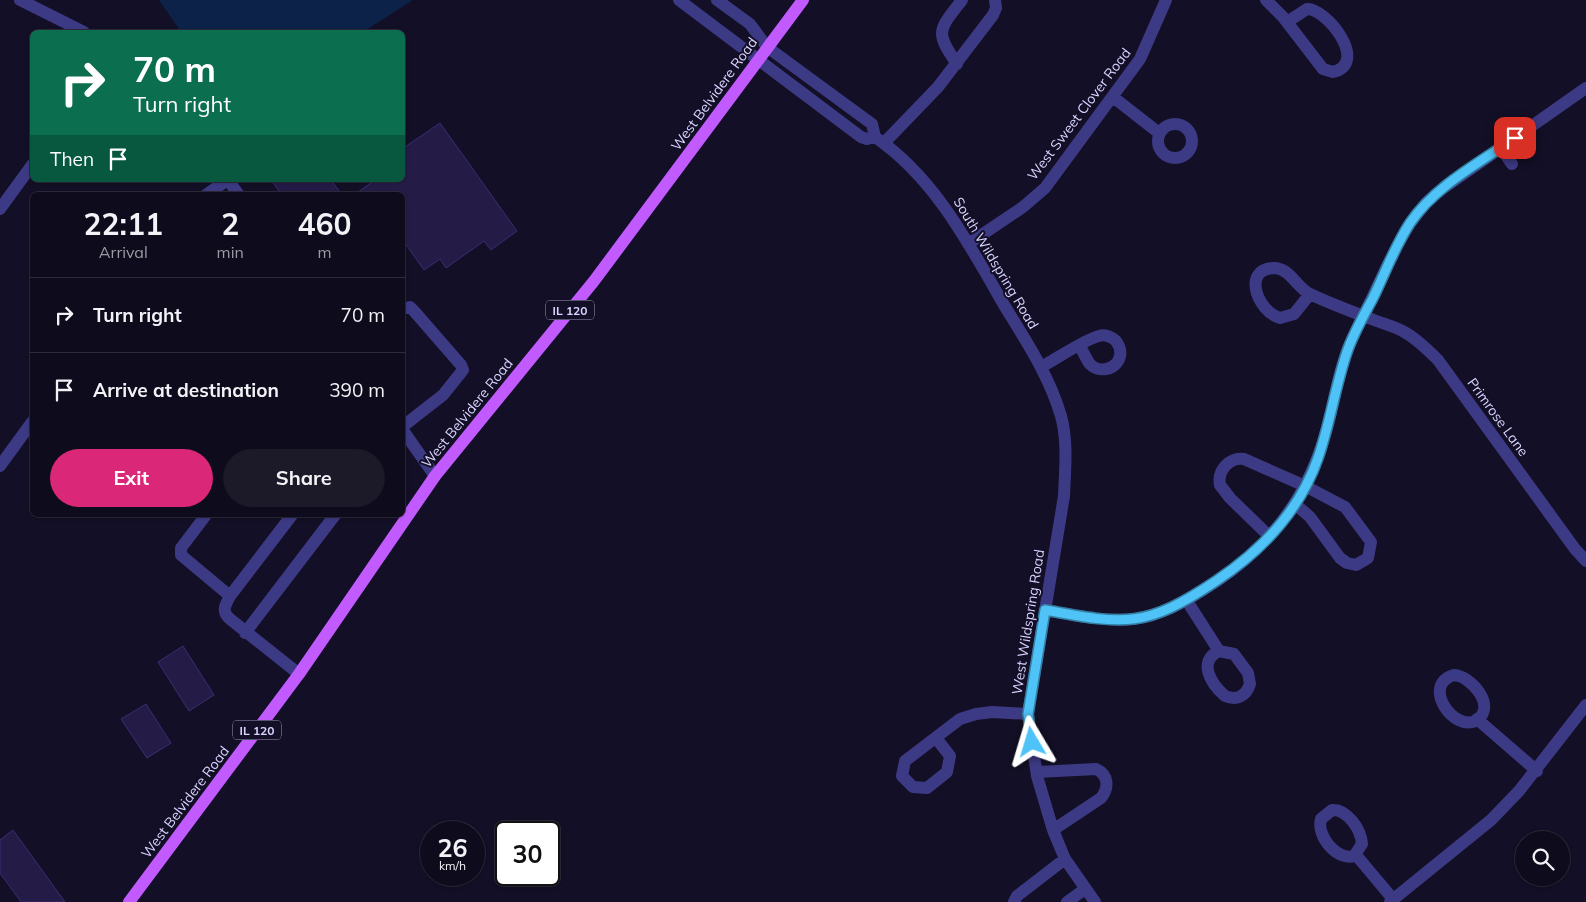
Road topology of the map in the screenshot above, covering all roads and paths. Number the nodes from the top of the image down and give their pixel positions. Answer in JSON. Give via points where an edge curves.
{"nodes":[{"id":1,"x":20,"y":0,"type":"edge"},
{"id":2,"x":679,"y":0,"type":"edge"},
{"id":3,"x":717,"y":0,"type":"edge"},
{"id":4,"x":802,"y":0,"type":"edge"},
{"id":5,"x":962,"y":0,"type":"edge"},
{"id":6,"x":995,"y":0,"type":"edge"},
{"id":7,"x":1166,"y":0,"type":"edge"},
{"id":8,"x":1266,"y":0,"type":"edge"},
{"id":9,"x":1287,"y":22,"type":"junction"},
{"id":10,"x":80,"y":30,"type":"edge"},
{"id":11,"x":768,"y":47,"type":"junction"},
{"id":12,"x":758,"y":60,"type":"junction"},
{"id":13,"x":957,"y":64,"type":"junction"},
{"id":14,"x":1586,"y":88,"type":"edge"},
{"id":15,"x":1114,"y":98,"type":"junction"},
{"id":16,"x":1159,"y":133,"type":"dead end"},
{"id":17,"x":880,"y":140,"type":"junction"},
{"id":18,"x":1500,"y":148,"type":"junction"},
{"id":19,"x":1512,"y":164,"type":"dead end"},
{"id":20,"x":30,"y":168,"type":"edge"},
{"id":21,"x":225,"y":182,"type":"edge"},
{"id":22,"x":210,"y":192,"type":"edge"},
{"id":23,"x":0,"y":209,"type":"edge"},
{"id":24,"x":968,"y":244,"type":"junction"},
{"id":25,"x":1310,"y":294,"type":"junction"},
{"id":26,"x":405,"y":308,"type":"edge"},
{"id":27,"x":1364,"y":316,"type":"junction"},
{"id":28,"x":1080,"y":346,"type":"dead end"},
{"id":29,"x":1041,"y":367,"type":"junction"},
{"id":30,"x":30,"y":425,"type":"edge"},
{"id":31,"x":405,"y":426,"type":"edge"},
{"id":32,"x":405,"y":432,"type":"edge"},
{"id":33,"x":0,"y":466,"type":"edge"},
{"id":34,"x":435,"y":476,"type":"junction"},
{"id":35,"x":1305,"y":486,"type":"junction"},
{"id":36,"x":1295,"y":504,"type":"junction"},
{"id":37,"x":204,"y":517,"type":"edge"},
{"id":38,"x":290,"y":517,"type":"edge"},
{"id":39,"x":333,"y":517,"type":"edge"},
{"id":40,"x":1269,"y":536,"type":"junction"},
{"id":41,"x":1586,"y":561,"type":"edge"},
{"id":42,"x":230,"y":596,"type":"junction"},
{"id":43,"x":1187,"y":601,"type":"junction"},
{"id":44,"x":1045,"y":610,"type":"junction"},
{"id":45,"x":246,"y":633,"type":"junction"},
{"id":46,"x":1219,"y":651,"type":"dead end"},
{"id":47,"x":299,"y":674,"type":"junction"},
{"id":48,"x":1586,"y":705,"type":"edge"},
{"id":49,"x":1028,"y":714,"type":"junction"},
{"id":50,"x":1477,"y":719,"type":"dead end"},
{"id":51,"x":936,"y":738,"type":"dead end"},
{"id":52,"x":1537,"y":771,"type":"junction"},
{"id":53,"x":1036,"y":772,"type":"junction"},
{"id":54,"x":1053,"y":830,"type":"junction"},
{"id":55,"x":1356,"y":855,"type":"dead end"},
{"id":56,"x":1066,"y":859,"type":"junction"},
{"id":57,"x":1085,"y":888,"type":"junction"},
{"id":58,"x":1391,"y":901,"type":"edge"},
{"id":59,"x":129,"y":902,"type":"edge"},
{"id":60,"x":1014,"y":902,"type":"edge"},
{"id":61,"x":1067,"y":902,"type":"edge"},
{"id":62,"x":1095,"y":902,"type":"edge"}],
"edges":[{"from":1,"to":10,"type":"street"},
{"from":2,"to":12,"type":"street","name":"South Wildspring Road"},
{"from":3,"to":11,"type":"street","name":"South Wildspring Road","via":[[750,24]]},
{"from":4,"to":11,"type":"main road","name":"West Belvidere Road","number":"IL 120"},
{"from":5,"to":13,"type":"street","via":[[940,32]]},
{"from":6,"to":13,"type":"street","via":[[993,15]]},
{"from":7,"to":15,"type":"street","name":"West Sweet Clover Road","via":[[1140,59]]},
{"from":8,"to":9,"type":"street"},
{"from":9,"to":9,"type":"street","via":[[1323,69],[1333,72],[1346,64],[1349,58],[1347,48],[1318,10],[1302,11]]},
{"from":11,"to":12,"type":"main road","name":"West Belvidere Road","number":"IL 120"},
{"from":11,"to":17,"type":"street","name":"South Wildspring Road","via":[[872,124]]},
{"from":12,"to":17,"type":"street","name":"South Wildspring Road","via":[[861,137]]},
{"from":12,"to":34,"type":"main road","name":"West Belvidere Road","number":"IL 120","via":[[594,281]]},
{"from":13,"to":17,"type":"street","via":[[921,105]]},
{"from":14,"to":18,"type":"street"},
{"from":15,"to":16,"type":"street"},
{"from":15,"to":24,"type":"street","name":"West Sweet Clover Road","via":[[1045,188]]},
{"from":17,"to":24,"type":"street","name":"South Wildspring Road","via":[[898,153],[939,199]]},
{"from":18,"to":19,"type":"street"},
{"from":18,"to":27,"type":"street","via":[[1426,203],[1404,233]]},
{"from":20,"to":23,"type":"street"},
{"from":21,"to":22,"type":"street"},
{"from":24,"to":29,"type":"street","name":"South Wildspring Road"},
{"from":25,"to":25,"type":"street","via":[[1279,268],[1266,270],[1255,284],[1267,310],[1280,318],[1294,314]]},
{"from":25,"to":27,"type":"street","name":"Primrose Lane"},
{"from":26,"to":31,"type":"street","via":[[410,307],[414,311],[463,370],[443,396]]},
{"from":27,"to":35,"type":"street","via":[[1347,351],[1320,451]]},
{"from":27,"to":41,"type":"street","name":"Primrose Lane","via":[[1404,332],[1438,360]]},
{"from":28,"to":29,"type":"street"},
{"from":29,"to":44,"type":"street","name":"West Wildspring Road","via":[[1061,419],[1065,460],[1064,496]]},
{"from":30,"to":33,"type":"street"},
{"from":32,"to":34,"type":"street"},
{"from":34,"to":47,"type":"main road","name":"West Belvidere Road","number":"IL 120"},
{"from":35,"to":36,"type":"street"},
{"from":35,"to":36,"type":"street","via":[[1345,507],[1371,542],[1368,558],[1359,564],[1344,562]]},
{"from":35,"to":40,"type":"street","via":[[1244,459],[1236,459],[1224,468],[1219,480],[1224,491]]},
{"from":36,"to":40,"type":"street"},
{"from":37,"to":42,"type":"street","via":[[181,548],[181,555]]},
{"from":38,"to":42,"type":"street"},
{"from":39,"to":45,"type":"street"},
{"from":40,"to":43,"type":"street","via":[[1230,572]]},
{"from":42,"to":45,"type":"street","via":[[224,608],[225,614]]},
{"from":43,"to":44,"type":"street","via":[[1156,615],[1122,622]]},
{"from":43,"to":46,"type":"street"},
{"from":44,"to":49,"type":"street","name":"West Wildspring Road"},
{"from":45,"to":47,"type":"street"},
{"from":47,"to":59,"type":"main road","name":"West Belvidere Road","number":"IL 120"},
{"from":48,"to":52,"type":"street"},
{"from":49,"to":51,"type":"street","via":[[976,714],[960,720]]},
{"from":49,"to":53,"type":"street","name":"West Wildspring Road"},
{"from":50,"to":52,"type":"street"},
{"from":52,"to":58,"type":"street","via":[[1491,820]]},
{"from":53,"to":54,"type":"street","name":"West Wildspring Road"},
{"from":53,"to":54,"type":"street","via":[[1096,769],[1106,780],[1106,790],[1101,798]]},
{"from":54,"to":56,"type":"street","name":"West Wildspring Road"},
{"from":55,"to":58,"type":"street"},
{"from":56,"to":57,"type":"street","name":"West Wildspring Road"},
{"from":56,"to":60,"type":"street","via":[[1017,896]]},
{"from":57,"to":61,"type":"street"},
{"from":57,"to":62,"type":"street","name":"West Wildspring Road"}]}
